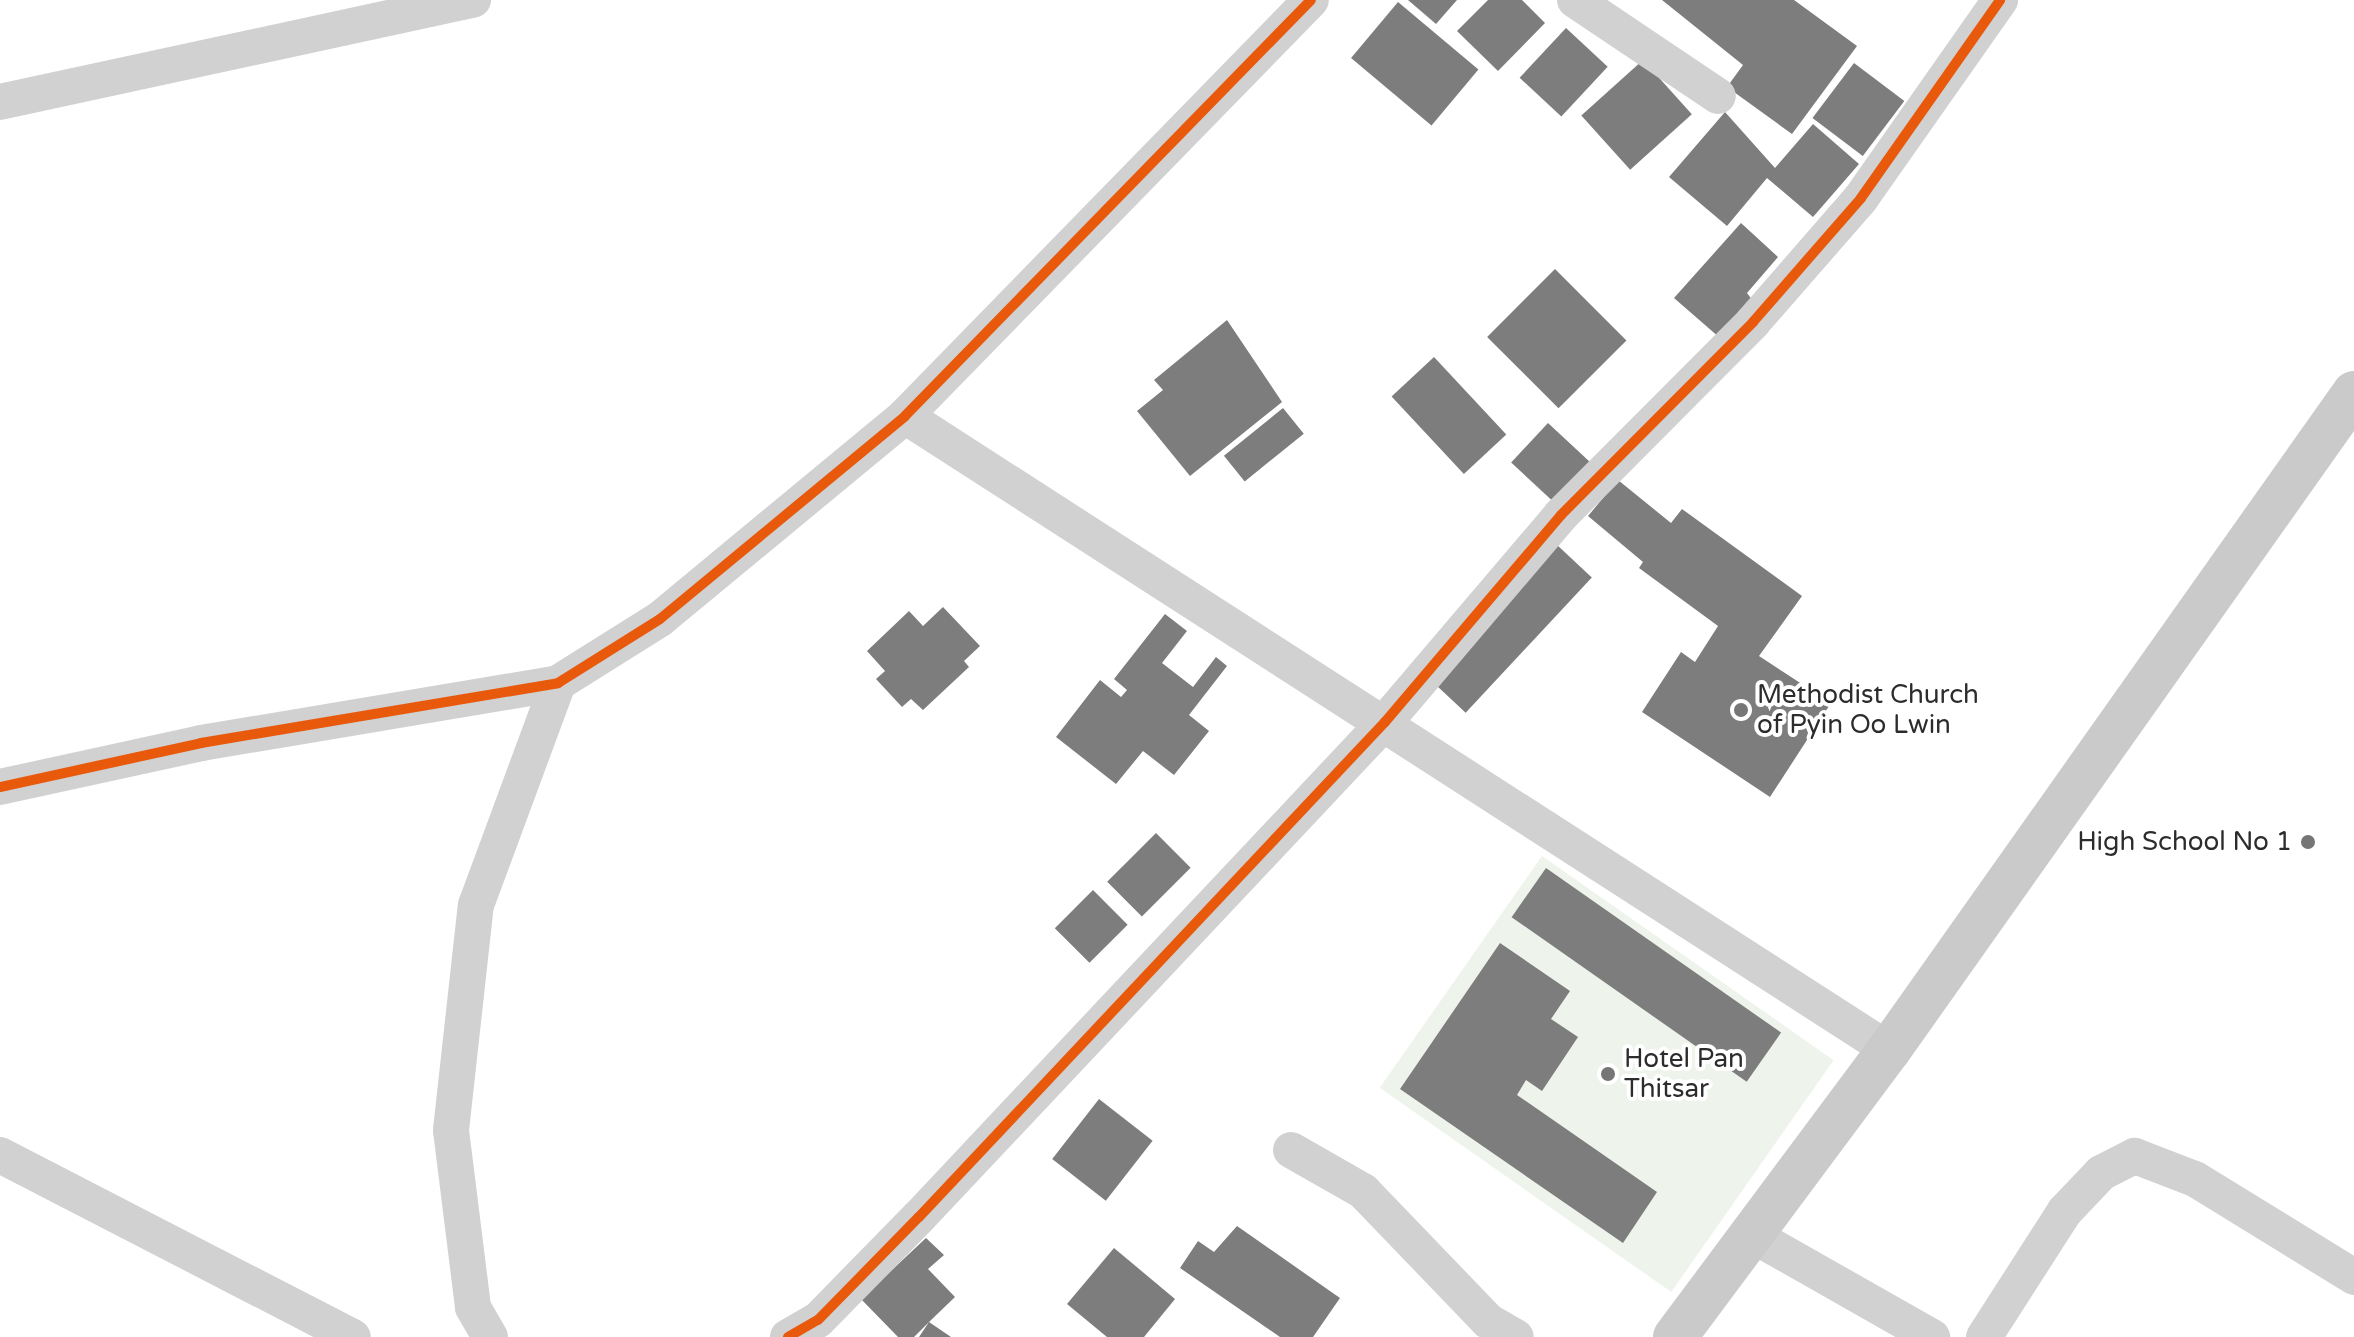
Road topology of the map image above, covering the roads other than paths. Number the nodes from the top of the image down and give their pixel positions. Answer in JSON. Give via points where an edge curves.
{"nodes":[{"id":1,"x":473,"y":0,"type":"edge"},
{"id":2,"x":1311,"y":0,"type":"edge"},
{"id":3,"x":1575,"y":0,"type":"edge"},
{"id":4,"x":2000,"y":0,"type":"edge"},
{"id":5,"x":1718,"y":96,"type":"dead end"},
{"id":6,"x":0,"y":102,"type":"edge"},
{"id":7,"x":2354,"y":393,"type":"edge"},
{"id":8,"x":905,"y":416,"type":"junction"},
{"id":9,"x":558,"y":683,"type":"junction"},
{"id":10,"x":1385,"y":722,"type":"junction"},
{"id":11,"x":0,"y":787,"type":"edge"},
{"id":12,"x":1889,"y":1050,"type":"junction"},
{"id":13,"x":1291,"y":1150,"type":"dead end"},
{"id":14,"x":0,"y":1155,"type":"edge"},
{"id":15,"x":1754,"y":1236,"type":"junction"},
{"id":16,"x":2354,"y":1277,"type":"edge"},
{"id":17,"x":353,"y":1337,"type":"edge"},
{"id":18,"x":490,"y":1337,"type":"edge"},
{"id":19,"x":788,"y":1337,"type":"edge"},
{"id":20,"x":1516,"y":1337,"type":"edge"},
{"id":21,"x":1675,"y":1337,"type":"edge"},
{"id":22,"x":1932,"y":1337,"type":"edge"},
{"id":23,"x":1984,"y":1337,"type":"edge"}],
"edges":[{"from":1,"to":6,"type":"street"},
{"from":2,"to":8,"type":"street"},
{"from":3,"to":5,"type":"street"},
{"from":4,"to":10,"type":"street","via":[[1861,198],[1753,322],[1561,515]]},
{"from":7,"to":12,"type":"street"},
{"from":8,"to":9,"type":"street","via":[[660,619]]},
{"from":8,"to":10,"type":"street"},
{"from":9,"to":11,"type":"street","via":[[201,743]]},
{"from":9,"to":18,"type":"street","via":[[476,905],[451,1130],[473,1307]]},
{"from":10,"to":12,"type":"street"},
{"from":10,"to":19,"type":"street","via":[[919,1217],[818,1320]]},
{"from":12,"to":15,"type":"street"},
{"from":13,"to":20,"type":"street","via":[[1363,1191],[1488,1321]]},
{"from":14,"to":17,"type":"street"},
{"from":15,"to":21,"type":"street"},
{"from":15,"to":22,"type":"street"},
{"from":16,"to":23,"type":"street","via":[[2195,1179],[2135,1156],[2101,1173],[2065,1211]]}]}
